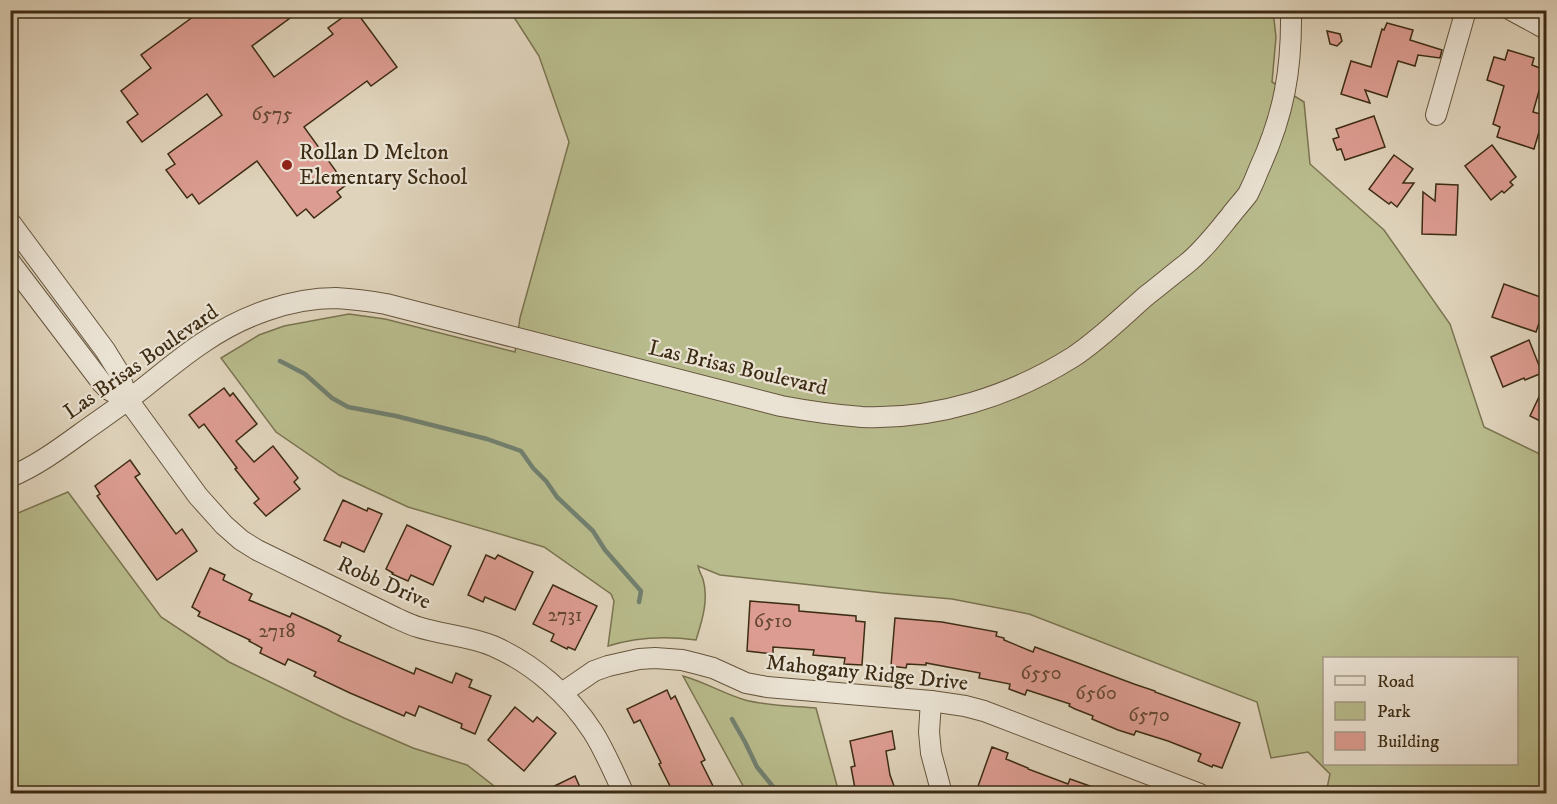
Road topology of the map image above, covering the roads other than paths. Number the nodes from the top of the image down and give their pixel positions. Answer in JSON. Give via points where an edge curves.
{"nodes":[{"id":1,"x":1291,"y":10,"type":"edge"},
{"id":2,"x":1466,"y":10,"type":"edge"},
{"id":3,"x":1511,"y":10,"type":"edge"},
{"id":4,"x":1546,"y":29,"type":"edge"},
{"id":5,"x":1436,"y":115,"type":"dead end"},
{"id":6,"x":10,"y":222,"type":"edge"},
{"id":7,"x":10,"y":262,"type":"edge"},
{"id":8,"x":128,"y":400,"type":"junction"},
{"id":9,"x":10,"y":477,"type":"edge"},
{"id":10,"x":562,"y":693,"type":"junction"},
{"id":11,"x":931,"y":700,"type":"junction"},
{"id":12,"x":624,"y":794,"type":"edge"},
{"id":13,"x":942,"y":794,"type":"edge"},
{"id":14,"x":1200,"y":794,"type":"edge"}],
"edges":[{"from":1,"to":8,"type":"street","name":"Las Brisas Boulevard","via":[[1292,44],[1279,120],[1248,193],[1213,238],[1100,337],[1074,356],[1007,391],[971,403],[903,416],[826,414],[781,406],[386,304],[334,298],[296,302],[242,320],[205,341]]},
{"from":2,"to":5,"type":"street"},
{"from":3,"to":4,"type":"street"},
{"from":6,"to":8,"type":"street","name":"Robb Drive","via":[[105,350],[118,371]]},
{"from":7,"to":8,"type":"street","name":"Robb Drive","via":[[102,384]]},
{"from":8,"to":9,"type":"street","name":"Las Brisas Boulevard","via":[[51,455]]},
{"from":8,"to":10,"type":"street","name":"Robb Drive","via":[[210,510],[249,545],[416,627],[493,646],[530,666]]},
{"from":10,"to":11,"type":"street","name":"Mahogany Ridge Drive","via":[[594,671],[655,658],[698,664],[767,687]]},
{"from":10,"to":12,"type":"street","name":"Robb Drive","via":[[594,733]]},
{"from":11,"to":13,"type":"street","via":[[928,732]]},
{"from":11,"to":14,"type":"street","name":"Mahogany Ridge Drive","via":[[984,711]]}]}
